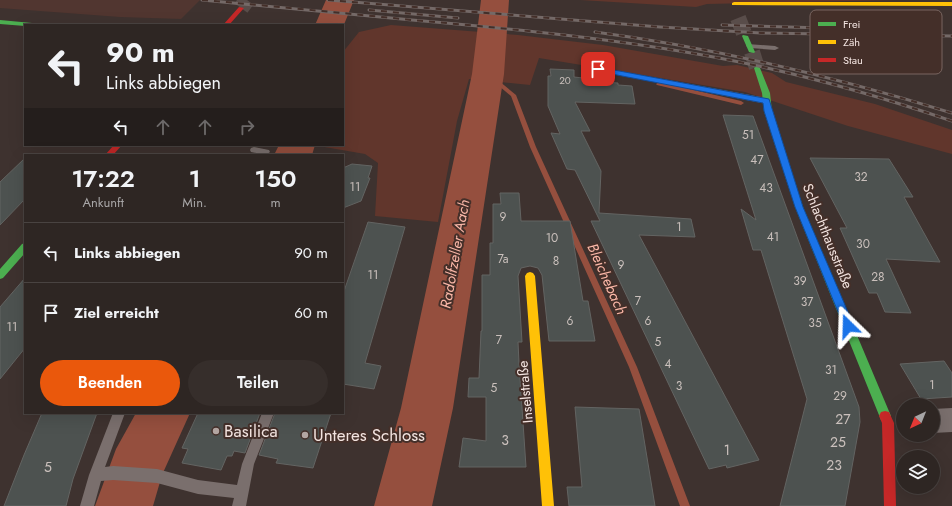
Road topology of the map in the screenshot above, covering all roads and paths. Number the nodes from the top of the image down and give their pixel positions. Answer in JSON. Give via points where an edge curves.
{"nodes":[{"id":1,"x":952,"y":4,"type":"edge"},
{"id":2,"x":734,"y":5,"type":"edge"},
{"id":3,"x":241,"y":8,"type":"tunnel mouth"},
{"id":4,"x":0,"y":22,"type":"edge"},
{"id":5,"x":24,"y":24,"type":"edge"},
{"id":6,"x":225,"y":24,"type":"edge"},
{"id":7,"x":745,"y":36,"type":"tunnel mouth"},
{"id":8,"x":775,"y":48,"type":"dead end"},
{"id":9,"x":751,"y":49,"type":"joint"},
{"id":10,"x":757,"y":68,"type":"tunnel mouth"},
{"id":11,"x":598,"y":69,"type":"dead end"},
{"id":12,"x":767,"y":101,"type":"junction"},
{"id":13,"x":117,"y":146,"type":"edge"},
{"id":14,"x":254,"y":150,"type":"dead end"},
{"id":15,"x":266,"y":151,"type":"edge"},
{"id":16,"x":110,"y":154,"type":"edge"},
{"id":17,"x":24,"y":248,"type":"edge"},
{"id":18,"x":0,"y":275,"type":"edge"},
{"id":19,"x":530,"y":276,"type":"dead end"},
{"id":20,"x":119,"y":414,"type":"edge"},
{"id":21,"x":268,"y":414,"type":"edge"},
{"id":22,"x":952,"y":420,"type":"edge"},
{"id":23,"x":940,"y":421,"type":"edge"},
{"id":24,"x":895,"y":423,"type":"edge"},
{"id":25,"x":96,"y":475,"type":"junction"},
{"id":26,"x":242,"y":492,"type":"junction"},
{"id":27,"x":87,"y":506,"type":"edge"},
{"id":28,"x":239,"y":506,"type":"edge"},
{"id":29,"x":548,"y":506,"type":"edge"},
{"id":30,"x":890,"y":506,"type":"edge"}],
"edges":[{"from":1,"to":2,"type":"street"},
{"from":3,"to":6,"type":"street"},
{"from":4,"to":5,"type":"street"},
{"from":7,"to":9,"type":"street"},
{"from":8,"to":9,"type":"lane"},
{"from":10,"to":12,"type":"street","name":"Schlachthausstraße"},
{"from":11,"to":12,"type":"lane"},
{"from":12,"to":24,"type":"street","name":"Schlachthausstraße","via":[[799,207]]},
{"from":13,"to":16,"type":"street"},
{"from":14,"to":15,"type":"lane"},
{"from":17,"to":18,"type":"street"},
{"from":19,"to":29,"type":"street","name":"Inselstraße"},
{"from":20,"to":25,"type":"lane"},
{"from":21,"to":26,"type":"lane","via":[[248,464]]},
{"from":22,"to":23,"type":"street"},
{"from":24,"to":30,"type":"street","name":"Schlachthausstraße"},
{"from":25,"to":26,"type":"lane","via":[[113,473],[157,476],[198,487]]},
{"from":25,"to":27,"type":"lane"},
{"from":26,"to":28,"type":"lane"}]}
